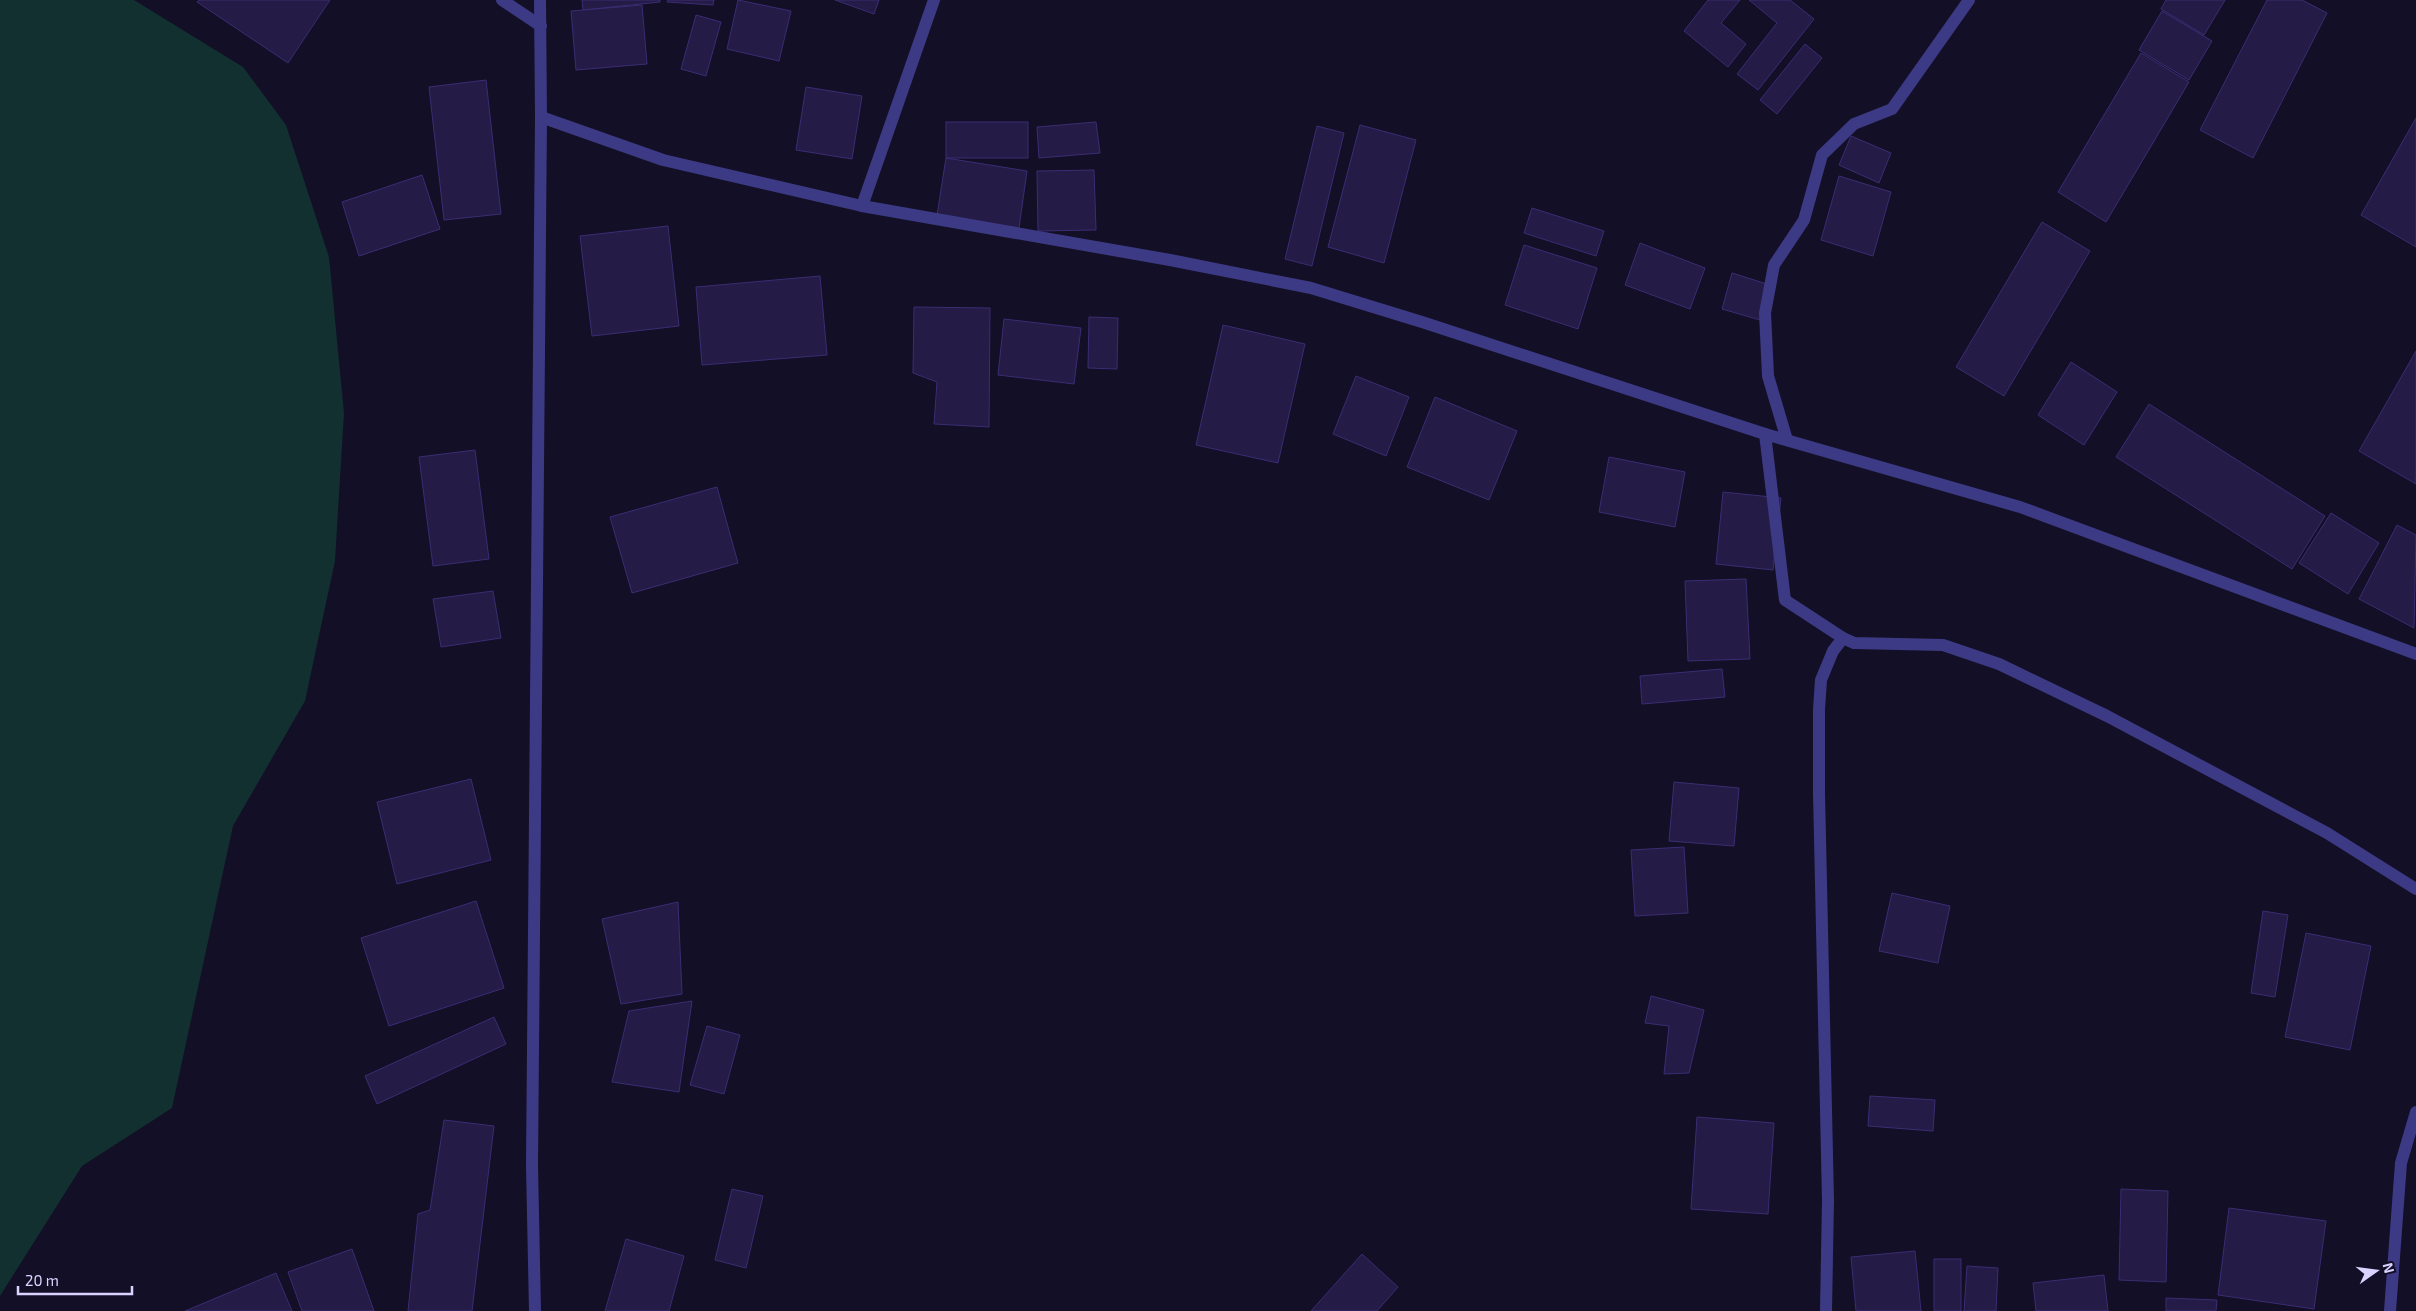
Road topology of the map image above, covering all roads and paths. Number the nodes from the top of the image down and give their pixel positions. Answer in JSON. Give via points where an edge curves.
{"nodes":[{"id":1,"x":502,"y":0,"type":"edge"},
{"id":2,"x":540,"y":0,"type":"edge"},
{"id":3,"x":934,"y":0,"type":"edge"},
{"id":4,"x":1969,"y":0,"type":"edge"},
{"id":5,"x":541,"y":26,"type":"junction"},
{"id":6,"x":541,"y":117,"type":"junction"},
{"id":7,"x":862,"y":206,"type":"junction"},
{"id":8,"x":1765,"y":434,"type":"junction"},
{"id":9,"x":1787,"y":440,"type":"junction"},
{"id":10,"x":1843,"y":638,"type":"junction"},
{"id":11,"x":2416,"y":654,"type":"edge"},
{"id":12,"x":2416,"y":888,"type":"edge"},
{"id":13,"x":2416,"y":1112,"type":"edge"},
{"id":14,"x":535,"y":1311,"type":"edge"},
{"id":15,"x":1826,"y":1311,"type":"edge"},
{"id":16,"x":2390,"y":1311,"type":"edge"}],
"edges":[{"from":1,"to":5,"type":"street"},
{"from":2,"to":5,"type":"street"},
{"from":3,"to":7,"type":"street"},
{"from":4,"to":9,"type":"street","via":[[1892,109],[1854,124],[1822,155],[1804,220],[1774,265],[1765,312],[1768,376]]},
{"from":5,"to":6,"type":"street"},
{"from":6,"to":7,"type":"street","via":[[663,160]]},
{"from":6,"to":14,"type":"street","via":[[532,1156]]},
{"from":7,"to":8,"type":"street","via":[[1311,288]]},
{"from":8,"to":9,"type":"street"},
{"from":8,"to":10,"type":"street","via":[[1785,600]]},
{"from":9,"to":11,"type":"street","via":[[2020,507]]},
{"from":10,"to":12,"type":"street","via":[[1854,643],[1943,645],[1999,664],[2107,716],[2327,832]]},
{"from":10,"to":15,"type":"street","via":[[1833,651],[1821,680],[1819,709],[1828,1200]]},
{"from":13,"to":16,"type":"street","via":[[2400,1163]]}]}
